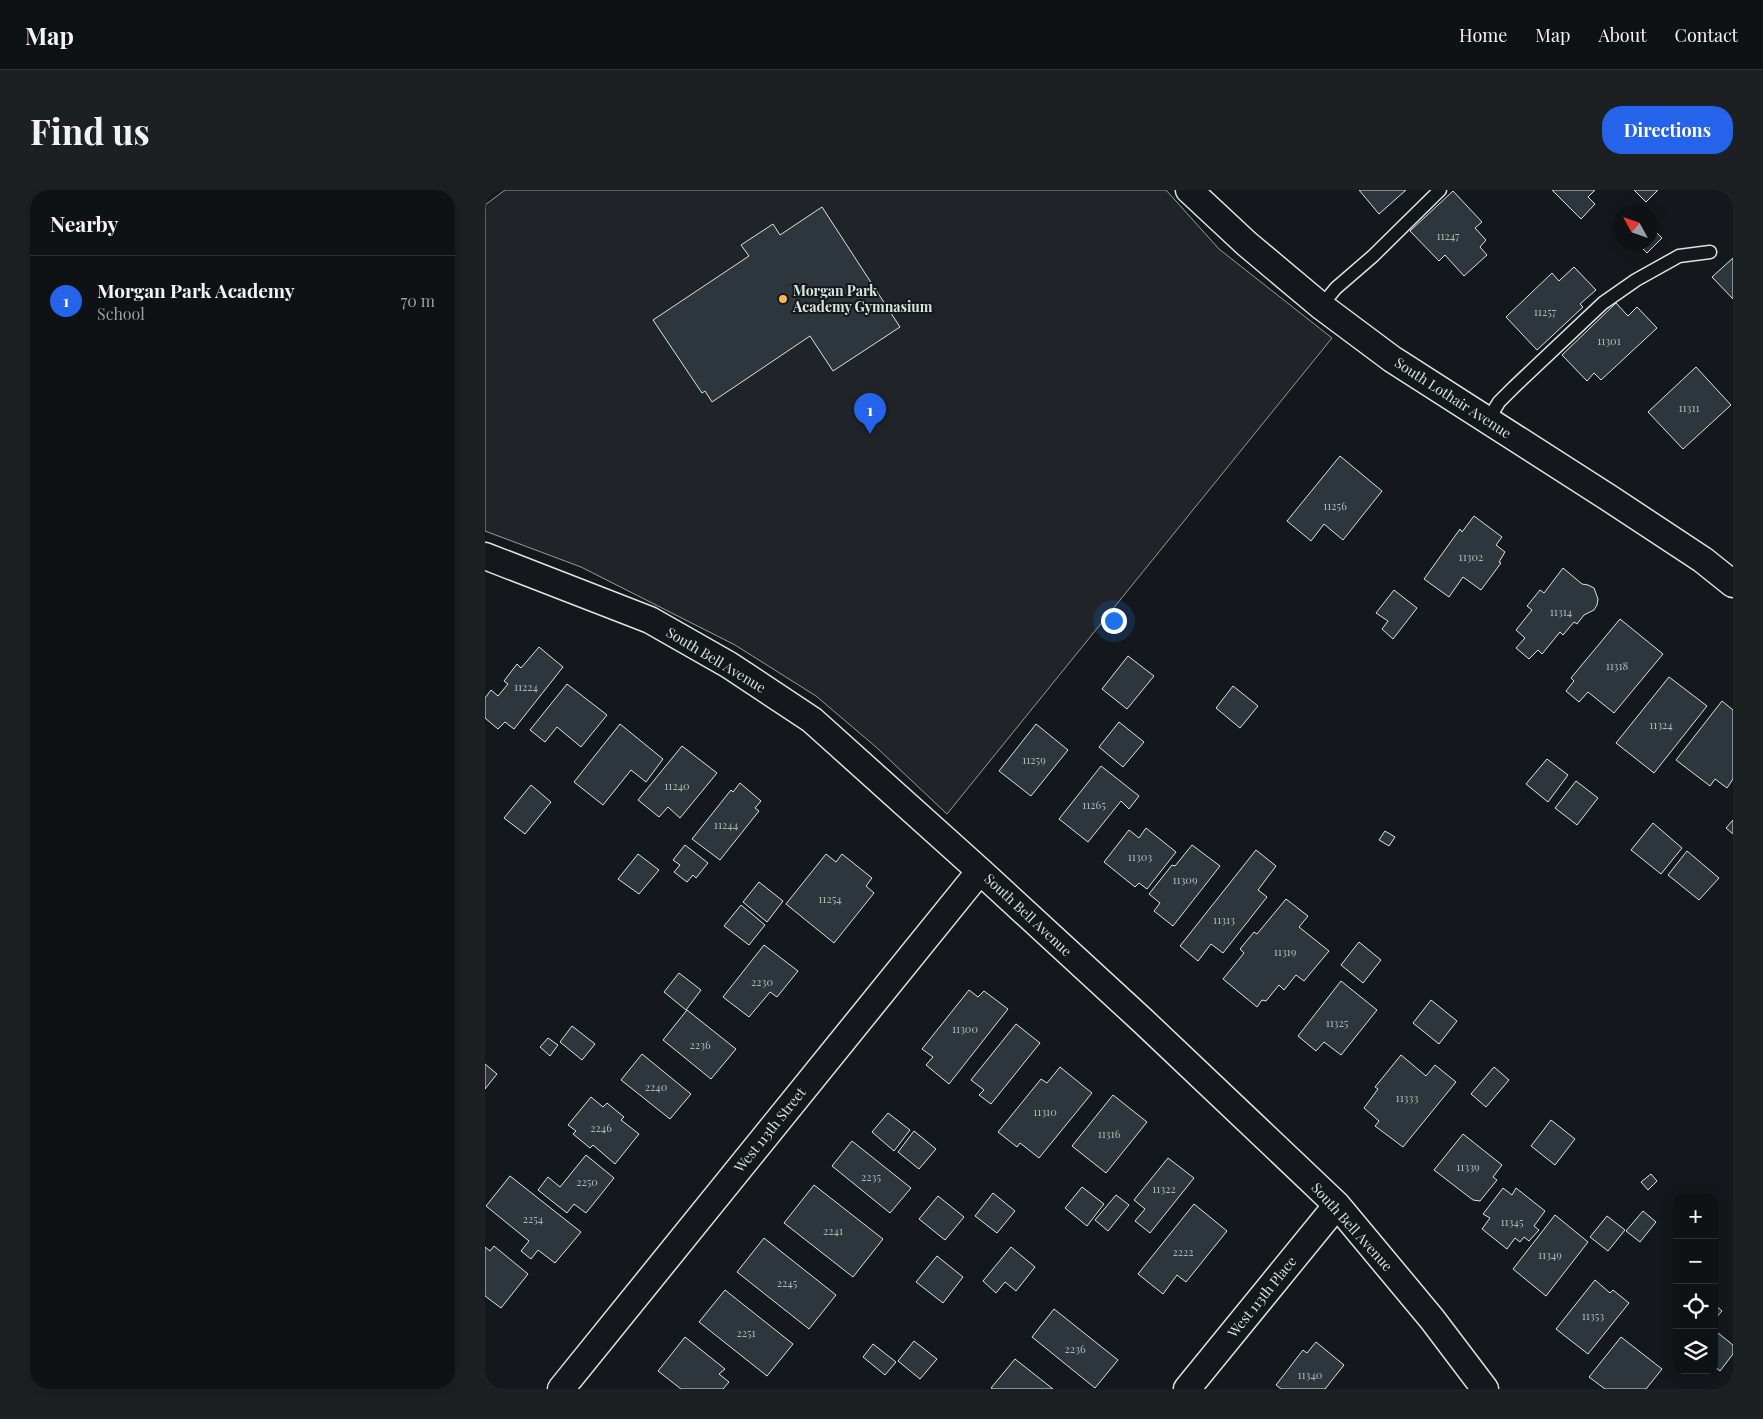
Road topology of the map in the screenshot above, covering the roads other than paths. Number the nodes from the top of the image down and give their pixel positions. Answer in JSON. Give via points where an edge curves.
{"nodes":[{"id":1,"x":1189,"y":190,"type":"edge"},
{"id":2,"x":1440,"y":190,"type":"edge"},
{"id":3,"x":1710,"y":252,"type":"dead end"},
{"id":4,"x":1321,"y":306,"type":"junction"},
{"id":5,"x":1488,"y":420,"type":"junction"},
{"id":6,"x":485,"y":556,"type":"edge"},
{"id":7,"x":1733,"y":584,"type":"edge"},
{"id":8,"x":980,"y":870,"type":"junction"},
{"id":9,"x":1337,"y":1206,"type":"junction"},
{"id":10,"x":561,"y":1389,"type":"edge"},
{"id":11,"x":1187,"y":1389,"type":"edge"},
{"id":12,"x":1485,"y":1389,"type":"edge"}],
"edges":[{"from":1,"to":4,"type":"street","name":"South Lothair Avenue"},
{"from":2,"to":4,"type":"lane"},
{"from":3,"to":5,"type":"lane","via":[[1679,256],[1603,302],[1518,382],[1499,402]]},
{"from":4,"to":5,"type":"street","name":"South Lothair Avenue","via":[[1392,359]]},
{"from":5,"to":7,"type":"street","name":"South Lothair Avenue","via":[[1703,560]]},
{"from":6,"to":8,"type":"street","name":"South Bell Avenue","via":[[651,620],[729,665],[812,720]]},
{"from":8,"to":9,"type":"street","name":"South Bell Avenue"},
{"from":8,"to":10,"type":"street","name":"West 113th Street"},
{"from":9,"to":11,"type":"street","name":"West 113th Place"},
{"from":9,"to":12,"type":"street","name":"South Bell Avenue","via":[[1432,1319]]}]}
